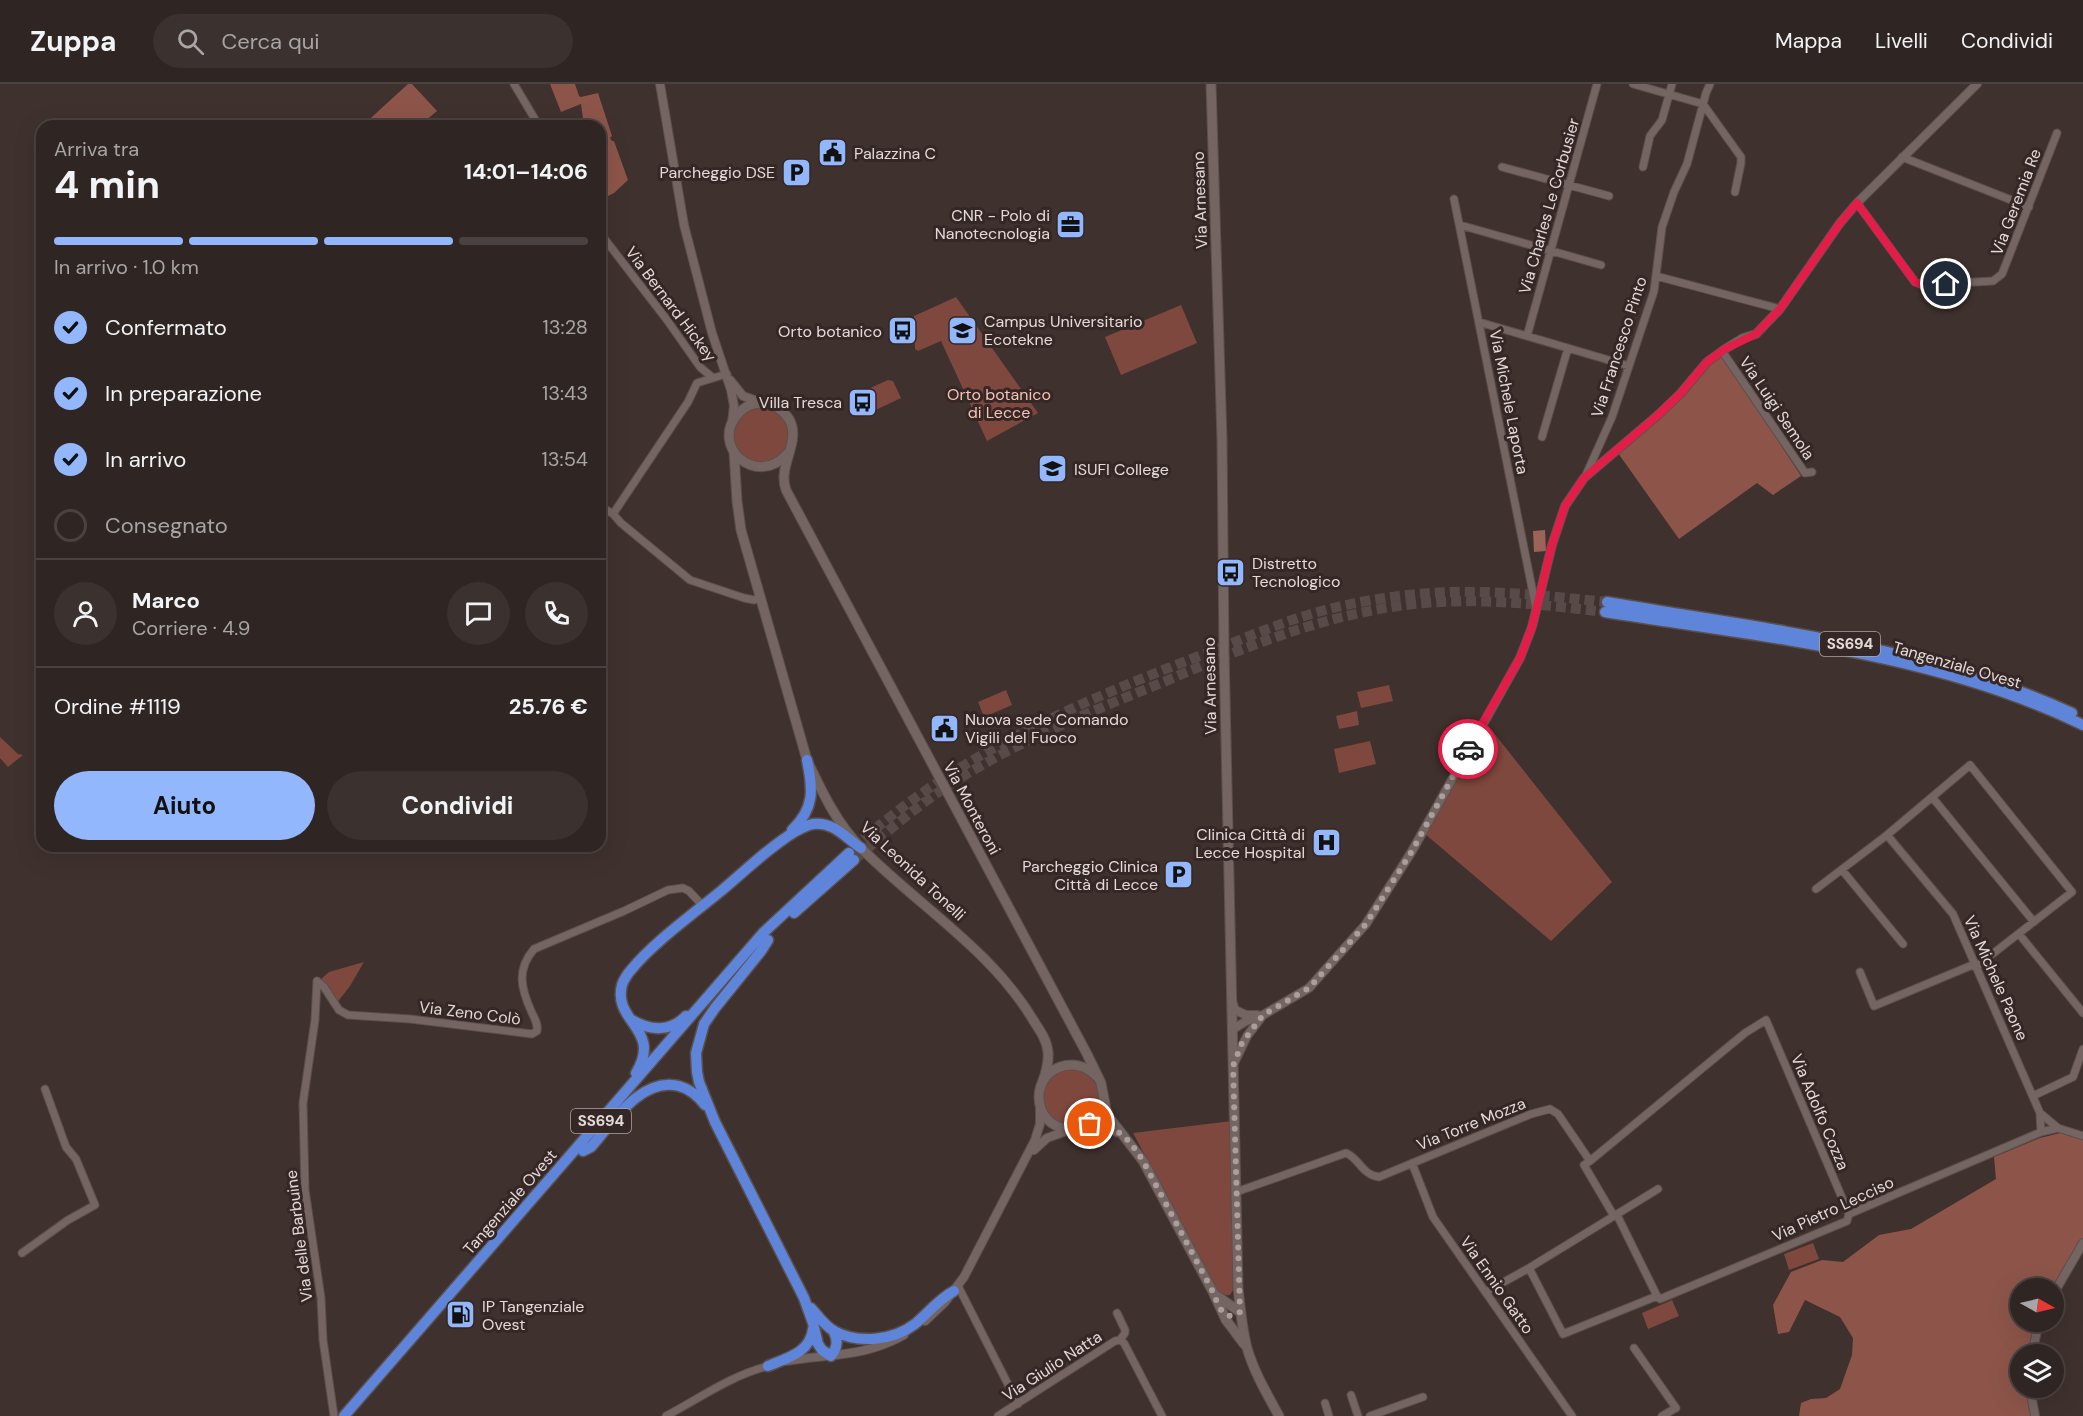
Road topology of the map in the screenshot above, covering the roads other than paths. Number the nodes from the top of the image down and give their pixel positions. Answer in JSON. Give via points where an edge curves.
{"nodes":[{"id":1,"x":514,"y":84,"type":"edge"},
{"id":2,"x":660,"y":84,"type":"edge"},
{"id":3,"x":1211,"y":84,"type":"edge"},
{"id":4,"x":1597,"y":84,"type":"edge"},
{"id":5,"x":1633,"y":84,"type":"edge"},
{"id":6,"x":1672,"y":84,"type":"edge"},
{"id":7,"x":1710,"y":84,"type":"edge"},
{"id":8,"x":1977,"y":84,"type":"edge"},
{"id":9,"x":1669,"y":94,"type":"junction"},
{"id":10,"x":1703,"y":104,"type":"junction"},
{"id":11,"x":535,"y":120,"type":"edge"},
{"id":12,"x":2057,"y":133,"type":"dead end"},
{"id":13,"x":1902,"y":157,"type":"junction"},
{"id":14,"x":1502,"y":167,"type":"dead end"},
{"id":15,"x":1643,"y":167,"type":"dead end"},
{"id":16,"x":1569,"y":185,"type":"junction"},
{"id":17,"x":1735,"y":192,"type":"dead end"},
{"id":18,"x":1609,"y":196,"type":"dead end"},
{"id":19,"x":1454,"y":199,"type":"dead end"},
{"id":20,"x":1857,"y":203,"type":"junction"},
{"id":21,"x":2029,"y":207,"type":"junction"},
{"id":22,"x":1460,"y":225,"type":"junction"},
{"id":23,"x":606,"y":241,"type":"edge"},
{"id":24,"x":1550,"y":250,"type":"junction"},
{"id":25,"x":1601,"y":265,"type":"dead end"},
{"id":26,"x":1656,"y":276,"type":"junction"},
{"id":27,"x":1780,"y":309,"type":"junction"},
{"id":28,"x":1479,"y":322,"type":"junction"},
{"id":29,"x":1527,"y":336,"type":"junction"},
{"id":30,"x":1568,"y":348,"type":"junction"},
{"id":31,"x":1722,"y":351,"type":"junction"},
{"id":32,"x":1629,"y":366,"type":"junction"},
{"id":33,"x":727,"y":375,"type":"junction"},
{"id":34,"x":713,"y":378,"type":"junction"},
{"id":35,"x":766,"y":404,"type":"junction"},
{"id":36,"x":732,"y":423,"type":"junction"},
{"id":37,"x":1542,"y":437,"type":"dead end"},
{"id":38,"x":734,"y":452,"type":"junction"},
{"id":39,"x":788,"y":453,"type":"junction"},
{"id":40,"x":1812,"y":472,"type":"dead end"},
{"id":41,"x":1584,"y":478,"type":"junction"},
{"id":42,"x":606,"y":510,"type":"edge"},
{"id":43,"x":613,"y":514,"type":"junction"},
{"id":44,"x":760,"y":598,"type":"junction"},
{"id":45,"x":1536,"y":611,"type":"junction"},
{"id":46,"x":2083,"y":718,"type":"edge"},
{"id":47,"x":2083,"y":725,"type":"edge"},
{"id":48,"x":807,"y":760,"type":"junction"},
{"id":49,"x":1932,"y":797,"type":"junction"},
{"id":50,"x":1887,"y":835,"type":"junction"},
{"id":51,"x":787,"y":837,"type":"junction"},
{"id":52,"x":861,"y":848,"type":"junction"},
{"id":53,"x":1842,"y":870,"type":"junction"},
{"id":54,"x":1816,"y":889,"type":"dead end"},
{"id":55,"x":703,"y":906,"type":"junction"},
{"id":56,"x":2034,"y":922,"type":"junction"},
{"id":57,"x":2019,"y":934,"type":"junction"},
{"id":58,"x":768,"y":940,"type":"junction"},
{"id":59,"x":1903,"y":945,"type":"dead end"},
{"id":60,"x":1977,"y":966,"type":"junction"},
{"id":61,"x":732,"y":969,"type":"junction"},
{"id":62,"x":1860,"y":972,"type":"dead end"},
{"id":63,"x":317,"y":981,"type":"joint"},
{"id":64,"x":1232,"y":1000,"type":"junction"},
{"id":65,"x":2083,"y":1013,"type":"edge"},
{"id":66,"x":1263,"y":1015,"type":"junction"},
{"id":67,"x":632,"y":1020,"type":"junction"},
{"id":68,"x":1232,"y":1030,"type":"junction"},
{"id":69,"x":2083,"y":1049,"type":"edge"},
{"id":70,"x":1233,"y":1066,"type":"junction"},
{"id":71,"x":1098,"y":1078,"type":"junction"},
{"id":72,"x":1042,"y":1083,"type":"junction"},
{"id":73,"x":45,"y":1089,"type":"dead end"},
{"id":74,"x":2033,"y":1096,"type":"junction"},
{"id":75,"x":1039,"y":1100,"type":"junction"},
{"id":76,"x":1104,"y":1100,"type":"junction"},
{"id":77,"x":2040,"y":1113,"type":"junction"},
{"id":78,"x":715,"y":1122,"type":"junction"},
{"id":79,"x":1084,"y":1127,"type":"junction"},
{"id":80,"x":2058,"y":1128,"type":"junction"},
{"id":81,"x":1072,"y":1129,"type":"junction"},
{"id":82,"x":2041,"y":1132,"type":"junction"},
{"id":83,"x":2083,"y":1136,"type":"edge"},
{"id":84,"x":1127,"y":1138,"type":"junction"},
{"id":85,"x":582,"y":1147,"type":"junction"},
{"id":86,"x":1590,"y":1161,"type":"junction"},
{"id":87,"x":1024,"y":1162,"type":"junction"},
{"id":88,"x":1412,"y":1163,"type":"junction"},
{"id":89,"x":1659,"y":1189,"type":"dead end"},
{"id":90,"x":1236,"y":1192,"type":"junction"},
{"id":91,"x":1849,"y":1214,"type":"junction"},
{"id":92,"x":1616,"y":1216,"type":"junction"},
{"id":93,"x":2083,"y":1243,"type":"edge"},
{"id":94,"x":22,"y":1253,"type":"dead end"},
{"id":95,"x":1529,"y":1268,"type":"junction"},
{"id":96,"x":2063,"y":1278,"type":"edge"},
{"id":97,"x":1238,"y":1287,"type":"junction"},
{"id":98,"x":956,"y":1288,"type":"junction"},
{"id":99,"x":1486,"y":1292,"type":"junction"},
{"id":100,"x":1214,"y":1293,"type":"junction"},
{"id":101,"x":1658,"y":1296,"type":"junction"},
{"id":102,"x":804,"y":1298,"type":"junction"},
{"id":103,"x":1222,"y":1312,"type":"junction"},
{"id":104,"x":1240,"y":1312,"type":"junction"},
{"id":105,"x":1117,"y":1313,"type":"dead end"},
{"id":106,"x":813,"y":1323,"type":"junction"},
{"id":107,"x":833,"y":1330,"type":"junction"},
{"id":108,"x":1120,"y":1340,"type":"junction"},
{"id":109,"x":1634,"y":1348,"type":"dead end"},
{"id":110,"x":1247,"y":1349,"type":"junction"},
{"id":111,"x":831,"y":1356,"type":"junction"},
{"id":112,"x":768,"y":1366,"type":"junction"},
{"id":113,"x":1351,"y":1395,"type":"dead end"},
{"id":114,"x":1424,"y":1397,"type":"dead end"},
{"id":115,"x":2032,"y":1398,"type":"edge"},
{"id":116,"x":363,"y":1399,"type":"junction"},
{"id":117,"x":1018,"y":1404,"type":"junction"},
{"id":118,"x":1325,"y":1404,"type":"dead end"},
{"id":119,"x":334,"y":1416,"type":"edge"},
{"id":120,"x":344,"y":1416,"type":"edge"},
{"id":121,"x":353,"y":1416,"type":"edge"},
{"id":122,"x":666,"y":1416,"type":"edge"},
{"id":123,"x":998,"y":1416,"type":"edge"},
{"id":124,"x":1162,"y":1416,"type":"edge"},
{"id":125,"x":1279,"y":1416,"type":"edge"},
{"id":126,"x":1329,"y":1416,"type":"edge"},
{"id":127,"x":1358,"y":1416,"type":"edge"},
{"id":128,"x":1370,"y":1416,"type":"edge"},
{"id":129,"x":1572,"y":1416,"type":"edge"},
{"id":130,"x":1662,"y":1416,"type":"edge"},
{"id":131,"x":2035,"y":1416,"type":"edge"}],
"edges":[{"from":1,"to":11,"type":"street"},
{"from":2,"to":33,"type":"street","via":[[684,225]]},
{"from":3,"to":64,"type":"main road","name":"Via Arnesano"},
{"from":4,"to":16,"type":"street","name":"Via Charles Le Corbusier"},
{"from":5,"to":9,"type":"street"},
{"from":6,"to":9,"type":"street"},
{"from":7,"to":10,"type":"street","name":"Via Francesco Pinto"},
{"from":8,"to":13,"type":"street"},
{"from":9,"to":10,"type":"street"},
{"from":9,"to":15,"type":"street","via":[[1662,120],[1650,136]]},
{"from":10,"to":17,"type":"street","via":[[1741,157]]},
{"from":10,"to":26,"type":"street","name":"Via Francesco Pinto","via":[[1687,164],[1662,227]]},
{"from":12,"to":21,"type":"street","name":"Via Geremia Re"},
{"from":13,"to":20,"type":"street"},
{"from":13,"to":21,"type":"street"},
{"from":14,"to":16,"type":"street"},
{"from":16,"to":18,"type":"street"},
{"from":16,"to":24,"type":"street","name":"Via Charles Le Corbusier"},
{"from":19,"to":22,"type":"street","name":"Via Michele Laporta"},
{"from":20,"to":21,"type":"street","name":"Via Geremia Re","via":[[1915,282],[1923,285],[1998,279]]},
{"from":20,"to":27,"type":"street"},
{"from":22,"to":24,"type":"street"},
{"from":22,"to":28,"type":"street","name":"Via Michele Laporta"},
{"from":23,"to":34,"type":"street","name":"Via Bernard Hickey","via":[[700,367]]},
{"from":24,"to":25,"type":"street"},
{"from":24,"to":29,"type":"street","name":"Via Charles Le Corbusier"},
{"from":26,"to":27,"type":"street"},
{"from":26,"to":32,"type":"street","name":"Via Francesco Pinto"},
{"from":27,"to":31,"type":"street","via":[[1756,334]]},
{"from":28,"to":29,"type":"street"},
{"from":28,"to":45,"type":"street","name":"Via Michele Laporta"},
{"from":29,"to":30,"type":"street"},
{"from":30,"to":32,"type":"street"},
{"from":30,"to":37,"type":"street"},
{"from":31,"to":40,"type":"street","name":"Via Luigi Semola","via":[[1805,473]]},
{"from":31,"to":41,"type":"street","via":[[1658,415]]},
{"from":32,"to":41,"type":"street","name":"Via Francesco Pinto","via":[[1612,417]]},
{"from":33,"to":34,"type":"street","name":"Via Bernard Hickey"},
{"from":33,"to":35,"type":"street","via":[[743,396]]},
{"from":33,"to":36,"type":"street","via":[[734,406]]},
{"from":34,"to":43,"type":"street","via":[[697,383]]},
{"from":35,"to":36,"type":"main road","via":[[746,408]]},
{"from":35,"to":39,"type":"main road","name":"Via Monteroni","via":[[781,410],[792,425]]},
{"from":36,"to":38,"type":"main road","via":[[729,433]]},
{"from":38,"to":39,"type":"main road","via":[[748,464],[766,467]]},
{"from":38,"to":44,"type":"main road","name":"Via Leonida Tonelli","via":[[741,530]]},
{"from":39,"to":71,"type":"main road","name":"Via Monteroni","via":[[786,490]]},
{"from":41,"to":45,"type":"street","via":[[1565,506]]},
{"from":42,"to":43,"type":"street"},
{"from":43,"to":44,"type":"street","via":[[690,579],[744,598]]},
{"from":44,"to":48,"type":"main road","name":"Via Leonida Tonelli"},
{"from":45,"to":66,"type":"street","via":[[1508,682],[1366,924],[1309,988]]},
{"from":46,"to":47,"type":"highway","name":"Tangenziale Ovest","number":"SS694","via":[[2009,687],[1922,659],[1847,643],[1606,607],[1893,660],[1983,685]]},
{"from":48,"to":51,"type":"highway","via":[[812,784],[809,807]]},
{"from":48,"to":52,"type":"main road","name":"Via Leonida Tonelli","via":[[826,801]]},
{"from":49,"to":50,"type":"street"},
{"from":49,"to":56,"type":"street"},
{"from":49,"to":56,"type":"street","via":[[1970,765],[2072,892]]},
{"from":50,"to":53,"type":"street"},
{"from":50,"to":60,"type":"street","name":"Via Michele Paone","via":[[1953,914]]},
{"from":51,"to":52,"type":"highway","via":[[805,826],[827,825]]},
{"from":51,"to":55,"type":"highway"},
{"from":52,"to":72,"type":"main road","name":"Via Leonida Tonelli","via":[[987,960],[1016,994],[1048,1051]]},
{"from":53,"to":54,"type":"street"},
{"from":53,"to":59,"type":"street"},
{"from":55,"to":63,"type":"street","name":"Via Zeno Colò","via":[[689,891],[668,890],[534,949],[521,979],[537,1024],[537,1031],[532,1034],[410,1018],[348,1016]]},
{"from":55,"to":67,"type":"highway","via":[[630,970],[622,985],[621,1004]]},
{"from":56,"to":57,"type":"street"},
{"from":57,"to":60,"type":"street"},
{"from":57,"to":65,"type":"street"},
{"from":58,"to":61,"type":"highway","name":"Tangenziale Ovest","number":"SS694","via":[[851,857],[789,907]]},
{"from":58,"to":78,"type":"highway","via":[[714,1008],[700,1033],[697,1072]]},
{"from":58,"to":85,"type":"highway","name":"Tangenziale Ovest","number":"SS694"},
{"from":60,"to":62,"type":"street","via":[[1874,1006]]},
{"from":60,"to":74,"type":"street","name":"Via Michele Paone"},
{"from":61,"to":67,"type":"highway","via":[[678,1023],[654,1029]]},
{"from":61,"to":85,"type":"highway","name":"Tangenziale Ovest","number":"SS694"},
{"from":63,"to":119,"type":"street","name":"Via delle Barbuine","via":[[303,1103],[305,1190]]},
{"from":64,"to":66,"type":"street","via":[[1236,1010],[1246,1015]]},
{"from":64,"to":68,"type":"main road","name":"Via Arnesano"},
{"from":66,"to":68,"type":"street"},
{"from":66,"to":70,"type":"street","via":[[1242,1043]]},
{"from":67,"to":85,"type":"highway","via":[[645,1046],[641,1065],[585,1134]]},
{"from":68,"to":70,"type":"main road","name":"Via Arnesano"},
{"from":69,"to":74,"type":"street","via":[[2073,1077]]},
{"from":70,"to":90,"type":"main road","name":"Via Arnesano"},
{"from":71,"to":72,"type":"main road","via":[[1087,1068],[1073,1064],[1058,1067]]},
{"from":71,"to":76,"type":"main road","name":"Via Monteroni"},
{"from":72,"to":75,"type":"main road"},
{"from":73,"to":94,"type":"street","via":[[66,1147],[76,1159],[95,1205]]},
{"from":74,"to":77,"type":"street","name":"Via Michele Paone"},
{"from":75,"to":81,"type":"main road","via":[[1050,1121]]},
{"from":75,"to":87,"type":"street","via":[[1040,1124]]},
{"from":76,"to":79,"type":"main road","via":[[1098,1115]]},
{"from":76,"to":84,"type":"main road","name":"Via Monteroni","via":[[1109,1117]]},
{"from":77,"to":80,"type":"street","name":"Via Michele Paone"},
{"from":77,"to":82,"type":"street","name":"Via Michele Paone"},
{"from":78,"to":85,"type":"highway","via":[[702,1102],[686,1088],[656,1086],[634,1099],[591,1147]]},
{"from":78,"to":102,"type":"highway"},
{"from":79,"to":81,"type":"main road"},
{"from":79,"to":84,"type":"main road","via":[[1105,1126]]},
{"from":80,"to":82,"type":"street","name":"Via Pietro Lecciso"},
{"from":80,"to":83,"type":"street"},
{"from":81,"to":87,"type":"street","via":[[1054,1134]]},
{"from":82,"to":91,"type":"street","name":"Via Pietro Lecciso"},
{"from":84,"to":100,"type":"main road","name":"Via Monteroni"},
{"from":85,"to":116,"type":"highway","name":"Tangenziale Ovest","number":"SS694"},
{"from":86,"to":88,"type":"street","name":"Via Torre Mozza","via":[[1558,1114],[1550,1109]]},
{"from":86,"to":91,"type":"street","name":"Via Adolfo Cozza","via":[[1766,1020]]},
{"from":86,"to":92,"type":"street","via":[[1584,1165]]},
{"from":87,"to":98,"type":"street"},
{"from":88,"to":90,"type":"street","name":"Via Torre Mozza","via":[[1375,1177],[1346,1153]]},
{"from":88,"to":99,"type":"street","name":"Via Ennio Gatto","via":[[1433,1217]]},
{"from":89,"to":92,"type":"street"},
{"from":90,"to":97,"type":"main road","name":"Via Arnesano"},
{"from":91,"to":101,"type":"street","name":"Via Pietro Lecciso","via":[[1847,1221],[1660,1299]]},
{"from":92,"to":95,"type":"street"},
{"from":92,"to":101,"type":"street"},
{"from":93,"to":96,"type":"street"},
{"from":95,"to":99,"type":"street"},
{"from":95,"to":101,"type":"street","name":"Via Pietro Lecciso","via":[[1563,1335]]},
{"from":97,"to":100,"type":"main road","via":[[1227,1298]]},
{"from":97,"to":104,"type":"main road","name":"Via Monteroni"},
{"from":98,"to":107,"type":"highway","via":[[913,1326],[891,1336],[856,1338]]},
{"from":98,"to":111,"type":"street","via":[[938,1311],[914,1330],[867,1351]]},
{"from":98,"to":117,"type":"street"},
{"from":99,"to":129,"type":"street","name":"Via Ennio Gatto"},
{"from":100,"to":103,"type":"main road","name":"Via Monteroni"},
{"from":100,"to":104,"type":"main road","name":"Via Monteroni"},
{"from":102,"to":106,"type":"highway"},
{"from":102,"to":107,"type":"highway"},
{"from":103,"to":104,"type":"main road","via":[[1229,1316]]},
{"from":103,"to":110,"type":"main road","name":"Via Monteroni"},
{"from":104,"to":110,"type":"main road","name":"Via Monteroni"},
{"from":105,"to":108,"type":"street","via":[[1125,1330]]},
{"from":106,"to":111,"type":"highway","via":[[818,1344]]},
{"from":106,"to":112,"type":"highway","via":[[813,1335],[803,1350]]},
{"from":107,"to":111,"type":"highway","via":[[837,1341]]},
{"from":108,"to":117,"type":"street","name":"Via Giulio Natta"},
{"from":108,"to":124,"type":"street"},
{"from":109,"to":130,"type":"street","via":[[1676,1408]]},
{"from":110,"to":125,"type":"main road","name":"Via Monteroni"},
{"from":111,"to":112,"type":"street"},
{"from":112,"to":122,"type":"street","via":[[728,1380]]},
{"from":113,"to":127,"type":"street"},
{"from":114,"to":128,"type":"street"},
{"from":115,"to":131,"type":"street"},
{"from":116,"to":120,"type":"highway","name":"Tangenziale Ovest","number":"SS694"},
{"from":116,"to":121,"type":"highway","name":"Tangenziale Ovest","number":"SS694"},
{"from":117,"to":123,"type":"street","name":"Via Giulio Natta"},
{"from":118,"to":126,"type":"street"}]}
